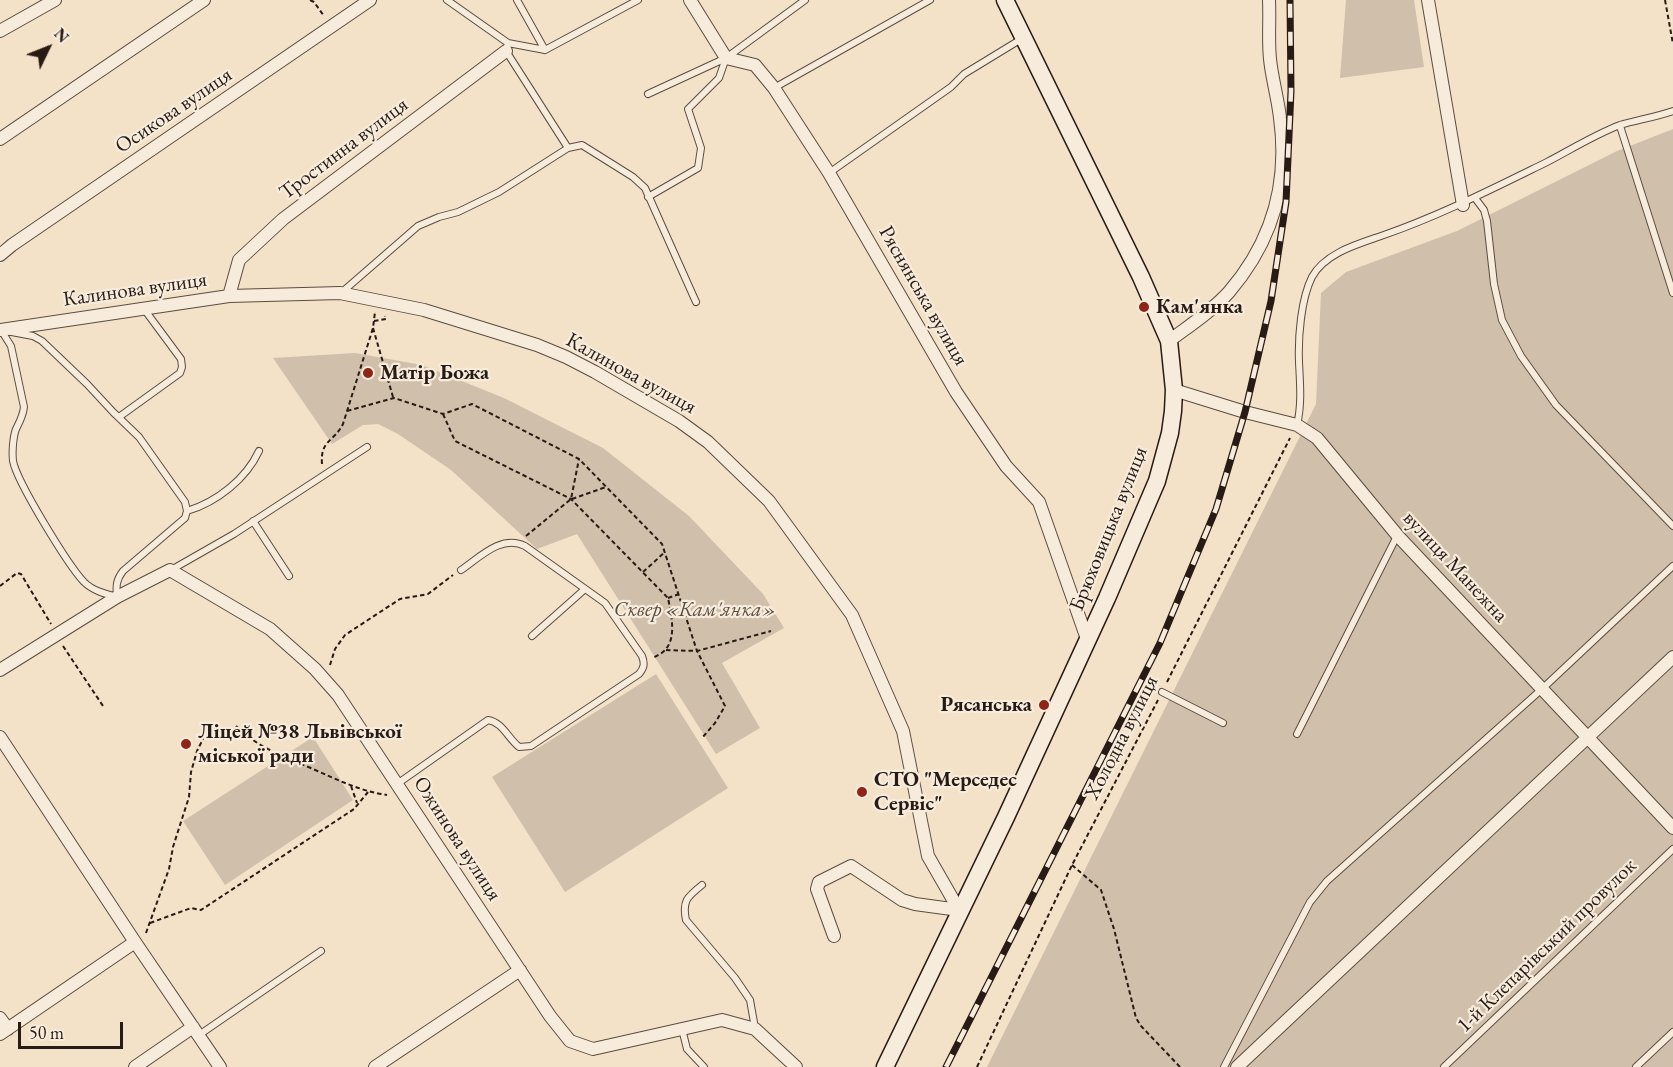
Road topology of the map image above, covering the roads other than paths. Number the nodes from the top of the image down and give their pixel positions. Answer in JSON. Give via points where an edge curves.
{"nodes":[{"id":1,"x":55,"y":0,"type":"edge"},
{"id":2,"x":204,"y":0,"type":"edge"},
{"id":3,"x":370,"y":0,"type":"edge"},
{"id":4,"x":447,"y":0,"type":"edge"},
{"id":5,"x":517,"y":0,"type":"edge"},
{"id":6,"x":638,"y":0,"type":"edge"},
{"id":7,"x":690,"y":0,"type":"edge"},
{"id":8,"x":805,"y":0,"type":"edge"},
{"id":9,"x":930,"y":0,"type":"edge"},
{"id":10,"x":1005,"y":0,"type":"edge"},
{"id":11,"x":1269,"y":0,"type":"edge"},
{"id":12,"x":1428,"y":0,"type":"edge"},
{"id":13,"x":0,"y":31,"type":"edge"},
{"id":14,"x":1023,"y":38,"type":"junction"},
{"id":15,"x":507,"y":47,"type":"junction"},
{"id":16,"x":544,"y":50,"type":"junction"},
{"id":17,"x":730,"y":58,"type":"junction"},
{"id":18,"x":774,"y":88,"type":"junction"},
{"id":19,"x":648,"y":94,"type":"dead end"},
{"id":20,"x":1673,"y":111,"type":"edge"},
{"id":21,"x":1620,"y":126,"type":"junction"},
{"id":22,"x":0,"y":139,"type":"edge"},
{"id":23,"x":568,"y":148,"type":"junction"},
{"id":24,"x":829,"y":173,"type":"junction"},
{"id":25,"x":648,"y":197,"type":"junction"},
{"id":26,"x":1474,"y":198,"type":"junction"},
{"id":27,"x":1463,"y":205,"type":"junction"},
{"id":28,"x":0,"y":255,"type":"edge"},
{"id":29,"x":340,"y":293,"type":"junction"},
{"id":30,"x":1673,"y":293,"type":"edge"},
{"id":31,"x":229,"y":296,"type":"junction"},
{"id":32,"x":696,"y":302,"type":"dead end"},
{"id":33,"x":144,"y":309,"type":"junction"},
{"id":34,"x":0,"y":327,"type":"edge"},
{"id":35,"x":1169,"y":341,"type":"junction"},
{"id":36,"x":1174,"y":390,"type":"junction"},
{"id":37,"x":119,"y":417,"type":"junction"},
{"id":38,"x":1297,"y":425,"type":"junction"},
{"id":39,"x":367,"y":447,"type":"dead end"},
{"id":40,"x":259,"y":451,"type":"dead end"},
{"id":41,"x":187,"y":511,"type":"junction"},
{"id":42,"x":253,"y":521,"type":"junction"},
{"id":43,"x":1673,"y":526,"type":"edge"},
{"id":44,"x":1398,"y":536,"type":"junction"},
{"id":45,"x":1673,"y":566,"type":"edge"},
{"id":46,"x":170,"y":570,"type":"junction"},
{"id":47,"x":461,"y":570,"type":"road end"},
{"id":48,"x":290,"y":576,"type":"dead end"},
{"id":49,"x":585,"y":589,"type":"junction"},
{"id":50,"x":117,"y":597,"type":"junction"},
{"id":51,"x":532,"y":636,"type":"dead end"},
{"id":52,"x":1088,"y":639,"type":"junction"},
{"id":53,"x":1673,"y":657,"type":"edge"},
{"id":54,"x":0,"y":670,"type":"edge"},
{"id":55,"x":1542,"y":689,"type":"junction"},
{"id":56,"x":1162,"y":692,"type":"road end"},
{"id":57,"x":1223,"y":723,"type":"dead end"},
{"id":58,"x":1298,"y":734,"type":"dead end"},
{"id":59,"x":0,"y":737,"type":"edge"},
{"id":60,"x":1588,"y":737,"type":"junction"},
{"id":61,"x":397,"y":784,"type":"junction"},
{"id":62,"x":1673,"y":828,"type":"edge"},
{"id":63,"x":1673,"y":849,"type":"edge"},
{"id":64,"x":702,"y":885,"type":"dead end"},
{"id":65,"x":959,"y":910,"type":"junction"},
{"id":66,"x":834,"y":936,"type":"dead end"},
{"id":67,"x":140,"y":938,"type":"junction"},
{"id":68,"x":321,"y":951,"type":"dead end"},
{"id":69,"x":520,"y":970,"type":"junction"},
{"id":70,"x":0,"y":1018,"type":"edge"},
{"id":71,"x":682,"y":1029,"type":"junction"},
{"id":72,"x":755,"y":1029,"type":"junction"},
{"id":73,"x":196,"y":1031,"type":"junction"},
{"id":74,"x":4,"y":1032,"type":"edge"},
{"id":75,"x":1673,"y":1032,"type":"edge"},
{"id":76,"x":135,"y":1067,"type":"edge"},
{"id":77,"x":220,"y":1067,"type":"edge"},
{"id":78,"x":375,"y":1067,"type":"edge"},
{"id":79,"x":704,"y":1067,"type":"edge"},
{"id":80,"x":796,"y":1067,"type":"edge"},
{"id":81,"x":885,"y":1067,"type":"edge"},
{"id":82,"x":1224,"y":1067,"type":"edge"},
{"id":83,"x":1237,"y":1067,"type":"edge"},
{"id":84,"x":1444,"y":1067,"type":"edge"},
{"id":85,"x":1636,"y":1067,"type":"edge"}],
"edges":[{"from":1,"to":13,"type":"street"},
{"from":2,"to":22,"type":"street"},
{"from":3,"to":28,"type":"street","name":"Осикова вулиця"},
{"from":4,"to":15,"type":"lane"},
{"from":5,"to":16,"type":"lane"},
{"from":6,"to":16,"type":"lane"},
{"from":7,"to":17,"type":"street"},
{"from":8,"to":17,"type":"lane"},
{"from":9,"to":18,"type":"lane"},
{"from":10,"to":14,"type":"main road","name":"Брюховицька вулиця"},
{"from":11,"to":35,"type":"street","via":[[1270,59],[1281,120],[1283,159],[1276,210],[1261,248],[1230,292]]},
{"from":12,"to":27,"type":"street"},
{"from":14,"to":24,"type":"lane","via":[[964,74]]},
{"from":14,"to":35,"type":"main road","name":"Брюховицька вулиця","via":[[1142,277]]},
{"from":15,"to":16,"type":"lane"},
{"from":15,"to":23,"type":"lane"},
{"from":15,"to":31,"type":"street","name":"Тростинна вулиця","via":[[283,219],[239,260]]},
{"from":17,"to":18,"type":"street","name":"Ряснянська вулиця","via":[[755,65]]},
{"from":17,"to":19,"type":"lane"},
{"from":17,"to":25,"type":"lane","via":[[719,78],[688,109],[701,148],[698,168]]},
{"from":18,"to":24,"type":"street","name":"Ряснянська вулиця"},
{"from":20,"to":21,"type":"lane"},
{"from":21,"to":26,"type":"lane"},
{"from":21,"to":30,"type":"lane"},
{"from":23,"to":25,"type":"lane","via":[[582,146],[616,166],[645,188]]},
{"from":23,"to":29,"type":"lane","via":[[499,192],[417,226]]},
{"from":24,"to":52,"type":"street","name":"Ряснянська вулиця","via":[[956,392],[1006,466],[1039,502]]},
{"from":25,"to":32,"type":"lane"},
{"from":26,"to":27,"type":"lane"},
{"from":26,"to":43,"type":"lane","via":[[1487,221],[1502,320],[1521,356],[1556,405]]},
{"from":27,"to":38,"type":"lane","via":[[1334,255],[1312,276],[1301,320],[1301,408]]},
{"from":29,"to":31,"type":"street","name":"Калинова вулиця"},
{"from":29,"to":65,"type":"street","name":"Калинова вулиця","via":[[424,310],[566,357],[679,421],[708,442],[758,490],[786,522],[852,615],[903,731],[928,856]]},
{"from":31,"to":33,"type":"street","name":"Калинова вулиця"},
{"from":33,"to":34,"type":"street","name":"Калинова вулиця"},
{"from":33,"to":37,"type":"lane","via":[[181,359],[182,367],[180,373]]},
{"from":34,"to":37,"type":"lane","via":[[42,341]]},
{"from":34,"to":50,"type":"lane","via":[[11,346],[24,407],[14,441],[13,461],[18,474],[84,582]]},
{"from":35,"to":36,"type":"main road","name":"Брюховицька вулиця"},
{"from":36,"to":38,"type":"street","name":"вулиця Манежна"},
{"from":36,"to":52,"type":"main road","name":"Брюховицька вулиця","via":[[1170,433],[1157,481]]},
{"from":37,"to":41,"type":"lane","via":[[139,437],[185,502]]},
{"from":38,"to":44,"type":"street","name":"вулиця Манежна","via":[[1317,438]]},
{"from":39,"to":42,"type":"lane"},
{"from":40,"to":41,"type":"lane","via":[[242,478],[203,506]]},
{"from":41,"to":50,"type":"lane","via":[[185,518],[123,571],[115,584]]},
{"from":42,"to":46,"type":"lane"},
{"from":42,"to":48,"type":"lane"},
{"from":44,"to":55,"type":"street","name":"вулиця Манежна"},
{"from":44,"to":58,"type":"lane"},
{"from":45,"to":55,"type":"lane"},
{"from":46,"to":50,"type":"street"},
{"from":46,"to":61,"type":"street","name":"Ожинова вулиця","via":[[270,629],[326,681]]},
{"from":47,"to":49,"type":"lane","via":[[501,544],[518,543]]},
{"from":49,"to":51,"type":"lane"},
{"from":49,"to":61,"type":"lane","via":[[605,603],[642,656],[644,663],[639,674],[531,746],[519,747],[499,725],[488,720]]},
{"from":50,"to":54,"type":"street"},
{"from":52,"to":65,"type":"main road","name":"Брюховицька вулиця"},
{"from":53,"to":60,"type":"street"},
{"from":55,"to":60,"type":"street","name":"вулиця Манежна"},
{"from":55,"to":82,"type":"lane","via":[[1327,882],[1310,902]]},
{"from":56,"to":57,"type":"lane"},
{"from":59,"to":67,"type":"street"},
{"from":60,"to":62,"type":"street","name":"вулиця Манежна"},
{"from":60,"to":83,"type":"street"},
{"from":61,"to":69,"type":"street","name":"Ожинова вулиця"},
{"from":63,"to":84,"type":"lane","name":"1-й Клепарівський провулок"},
{"from":64,"to":72,"type":"lane","via":[[686,900],[686,920],[750,1000]]},
{"from":65,"to":66,"type":"street","via":[[902,900],[851,866],[817,885]]},
{"from":65,"to":81,"type":"main road","name":"Брюховицька вулиця"},
{"from":67,"to":73,"type":"street"},
{"from":67,"to":74,"type":"street"},
{"from":68,"to":73,"type":"lane"},
{"from":69,"to":71,"type":"street","name":"Ожинова вулиця","via":[[570,1041],[593,1049]]},
{"from":69,"to":78,"type":"street"},
{"from":70,"to":74,"type":"street"},
{"from":71,"to":72,"type":"street","name":"Ожинова вулиця","via":[[722,1020]]},
{"from":71,"to":79,"type":"lane","via":[[687,1049]]},
{"from":72,"to":80,"type":"street"},
{"from":73,"to":76,"type":"street"},
{"from":73,"to":77,"type":"street"},
{"from":75,"to":85,"type":"lane"}]}
